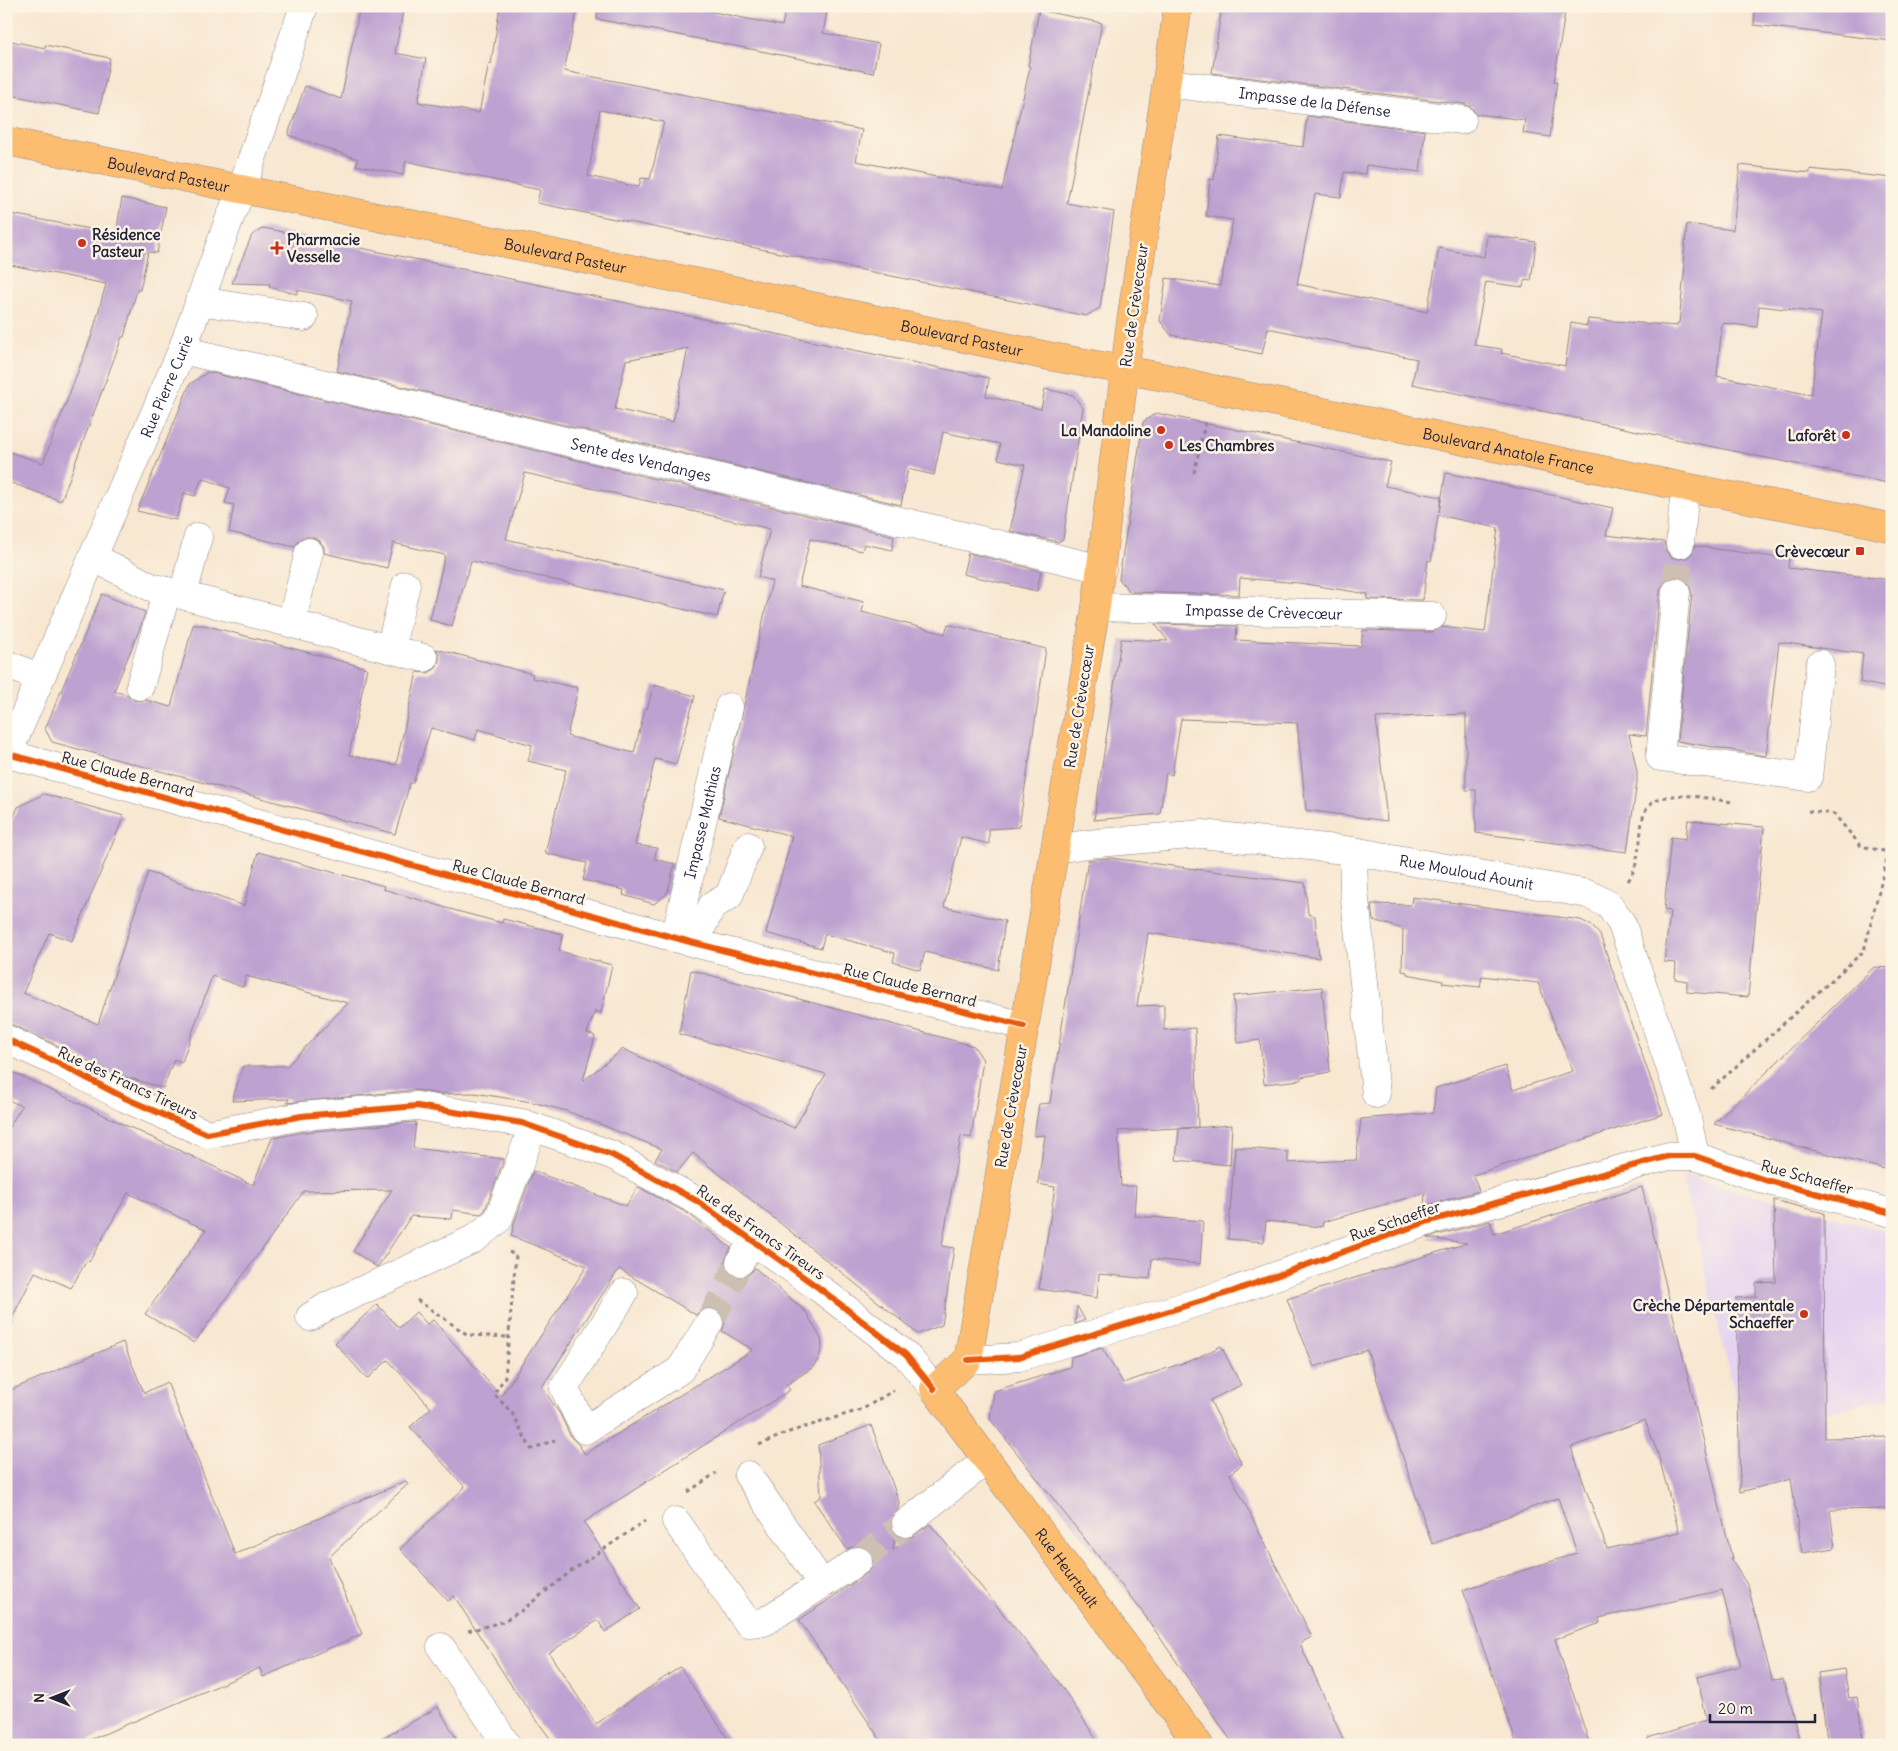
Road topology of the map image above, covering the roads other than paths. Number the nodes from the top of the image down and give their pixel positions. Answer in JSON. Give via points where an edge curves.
{"nodes":[{"id":1,"x":304,"y":6,"type":"edge"},
{"id":2,"x":1178,"y":6,"type":"edge"},
{"id":3,"x":1168,"y":83,"type":"junction"},
{"id":4,"x":1462,"y":120,"type":"dead end"},
{"id":5,"x":6,"y":141,"type":"edge"},
{"id":6,"x":241,"y":191,"type":"junction"},
{"id":7,"x":199,"y":301,"type":"junction"},
{"id":8,"x":304,"y":317,"type":"dead end"},
{"id":9,"x":182,"y":350,"type":"junction"},
{"id":10,"x":1125,"y":370,"type":"junction"},
{"id":11,"x":1685,"y":487,"type":"junction"},
{"id":12,"x":1892,"y":528,"type":"edge"},
{"id":13,"x":198,"y":537,"type":"dead end"},
{"id":14,"x":1680,"y":544,"type":"tunnel mouth"},
{"id":15,"x":309,"y":552,"type":"dead end"},
{"id":16,"x":93,"y":557,"type":"junction"},
{"id":17,"x":1102,"y":569,"type":"junction"},
{"id":18,"x":406,"y":585,"type":"dead end"},
{"id":19,"x":1676,"y":592,"type":"tunnel mouth"},
{"id":20,"x":175,"y":593,"type":"junction"},
{"id":21,"x":1096,"y":607,"type":"junction"},
{"id":22,"x":1432,"y":616,"type":"dead end"},
{"id":23,"x":291,"y":623,"type":"junction"},
{"id":24,"x":390,"y":649,"type":"junction"},
{"id":25,"x":424,"y":658,"type":"dead end"},
{"id":26,"x":6,"y":664,"type":"edge"},
{"id":27,"x":1820,"y":664,"type":"dead end"},
{"id":28,"x":40,"y":678,"type":"junction"},
{"id":29,"x":140,"y":686,"type":"dead end"},
{"id":30,"x":728,"y":707,"type":"dead end"},
{"id":31,"x":7,"y":756,"type":"edge"},
{"id":32,"x":748,"y":846,"type":"dead end"},
{"id":33,"x":1056,"y":849,"type":"junction"},
{"id":34,"x":1353,"y":851,"type":"junction"},
{"id":35,"x":685,"y":940,"type":"junction"},
{"id":36,"x":1024,"y":1026,"type":"junction"},
{"id":37,"x":6,"y":1040,"type":"edge"},
{"id":38,"x":1376,"y":1094,"type":"dead end"},
{"id":39,"x":533,"y":1127,"type":"junction"},
{"id":40,"x":1695,"y":1156,"type":"junction"},
{"id":41,"x":1892,"y":1213,"type":"edge"},
{"id":42,"x":624,"y":1293,"type":"dead end"},
{"id":43,"x":310,"y":1317,"type":"dead end"},
{"id":44,"x":709,"y":1323,"type":"tunnel mouth"},
{"id":45,"x":968,"y":1360,"type":"junction"},
{"id":46,"x":928,"y":1382,"type":"junction"},
{"id":47,"x":987,"y":1460,"type":"junction"},
{"id":48,"x":748,"y":1475,"type":"dead end"},
{"id":49,"x":676,"y":1521,"type":"dead end"},
{"id":50,"x":906,"y":1523,"type":"tunnel mouth"},
{"id":51,"x":858,"y":1560,"type":"tunnel mouth"},
{"id":52,"x":822,"y":1584,"type":"junction"},
{"id":53,"x":441,"y":1648,"type":"dead end"},
{"id":54,"x":507,"y":1745,"type":"edge"},
{"id":55,"x":1199,"y":1745,"type":"edge"}],
"edges":[{"from":1,"to":6,"type":"street","name":"Rue Pierre Curie"},
{"from":2,"to":3,"type":"main road","name":"Rue de Crèvecœur"},
{"from":3,"to":4,"type":"street","name":"Impasse de la Défense"},
{"from":3,"to":10,"type":"main road","name":"Rue de Crèvecœur"},
{"from":5,"to":6,"type":"main road","name":"Boulevard Pasteur"},
{"from":6,"to":7,"type":"street","name":"Rue Pierre Curie"},
{"from":6,"to":10,"type":"main road","name":"Boulevard Pasteur"},
{"from":7,"to":8,"type":"street"},
{"from":7,"to":9,"type":"street","name":"Rue Pierre Curie"},
{"from":9,"to":16,"type":"street","name":"Rue Pierre Curie"},
{"from":9,"to":17,"type":"street","name":"Sente des Vendanges"},
{"from":10,"to":11,"type":"main road","name":"Boulevard Anatole France"},
{"from":10,"to":17,"type":"main road","name":"Rue de Crèvecœur"},
{"from":11,"to":12,"type":"main road","name":"Boulevard Anatole France"},
{"from":11,"to":14,"type":"street"},
{"from":13,"to":20,"type":"street"},
{"from":15,"to":23,"type":"street"},
{"from":16,"to":20,"type":"street","via":[[151,587]]},
{"from":16,"to":28,"type":"street","name":"Rue Pierre Curie"},
{"from":17,"to":21,"type":"main road","name":"Rue de Crèvecœur"},
{"from":18,"to":24,"type":"street"},
{"from":19,"to":27,"type":"street","via":[[1660,757],[1808,777]]},
{"from":20,"to":23,"type":"street"},
{"from":20,"to":29,"type":"street"},
{"from":21,"to":22,"type":"street","name":"Impasse de Crèvecœur"},
{"from":21,"to":33,"type":"main road","name":"Rue de Crèvecœur"},
{"from":23,"to":24,"type":"street"},
{"from":24,"to":25,"type":"street"},
{"from":26,"to":28,"type":"street"},
{"from":28,"to":31,"type":"street","name":"Rue Pierre Curie"},
{"from":30,"to":35,"type":"street","name":"Impasse Mathias"},
{"from":31,"to":35,"type":"street","name":"Rue Claude Bernard"},
{"from":32,"to":35,"type":"street","via":[[729,896],[712,906]]},
{"from":33,"to":34,"type":"street","name":"Rue Mouloud Aounit","via":[[1202,834]]},
{"from":33,"to":36,"type":"main road","name":"Rue de Crèvecœur"},
{"from":34,"to":38,"type":"street","via":[[1354,890]]},
{"from":34,"to":40,"type":"street","name":"Rue Mouloud Aounit","via":[[1588,894],[1609,906],[1622,924],[1686,1114]]},
{"from":35,"to":36,"type":"street","name":"Rue Claude Bernard"},
{"from":36,"to":45,"type":"main road","name":"Rue de Crèvecœur"},
{"from":37,"to":39,"type":"street","name":"Rue des Francs Tireurs","via":[[207,1134],[302,1116],[417,1106]]},
{"from":39,"to":43,"type":"street","via":[[498,1220],[474,1239]]},
{"from":39,"to":46,"type":"street","name":"Rue des Francs Tireurs","via":[[612,1155],[698,1201],[746,1252],[819,1288],[906,1355]]},
{"from":40,"to":41,"type":"street","name":"Rue Schaeffer","via":[[1765,1180]]},
{"from":40,"to":45,"type":"street","name":"Rue Schaeffer","via":[[1669,1156],[1429,1221],[1231,1292],[1019,1357]]},
{"from":42,"to":44,"type":"street","via":[[564,1388],[585,1430],[680,1370]]},
{"from":45,"to":46,"type":"main road"},
{"from":46,"to":47,"type":"main road","name":"Rue Heurtault"},
{"from":47,"to":50,"type":"street"},
{"from":47,"to":55,"type":"main road","name":"Rue Heurtault"},
{"from":48,"to":52,"type":"street"},
{"from":49,"to":52,"type":"street","via":[[748,1623],[764,1622]]},
{"from":51,"to":52,"type":"street"},
{"from":53,"to":54,"type":"street"}]}
